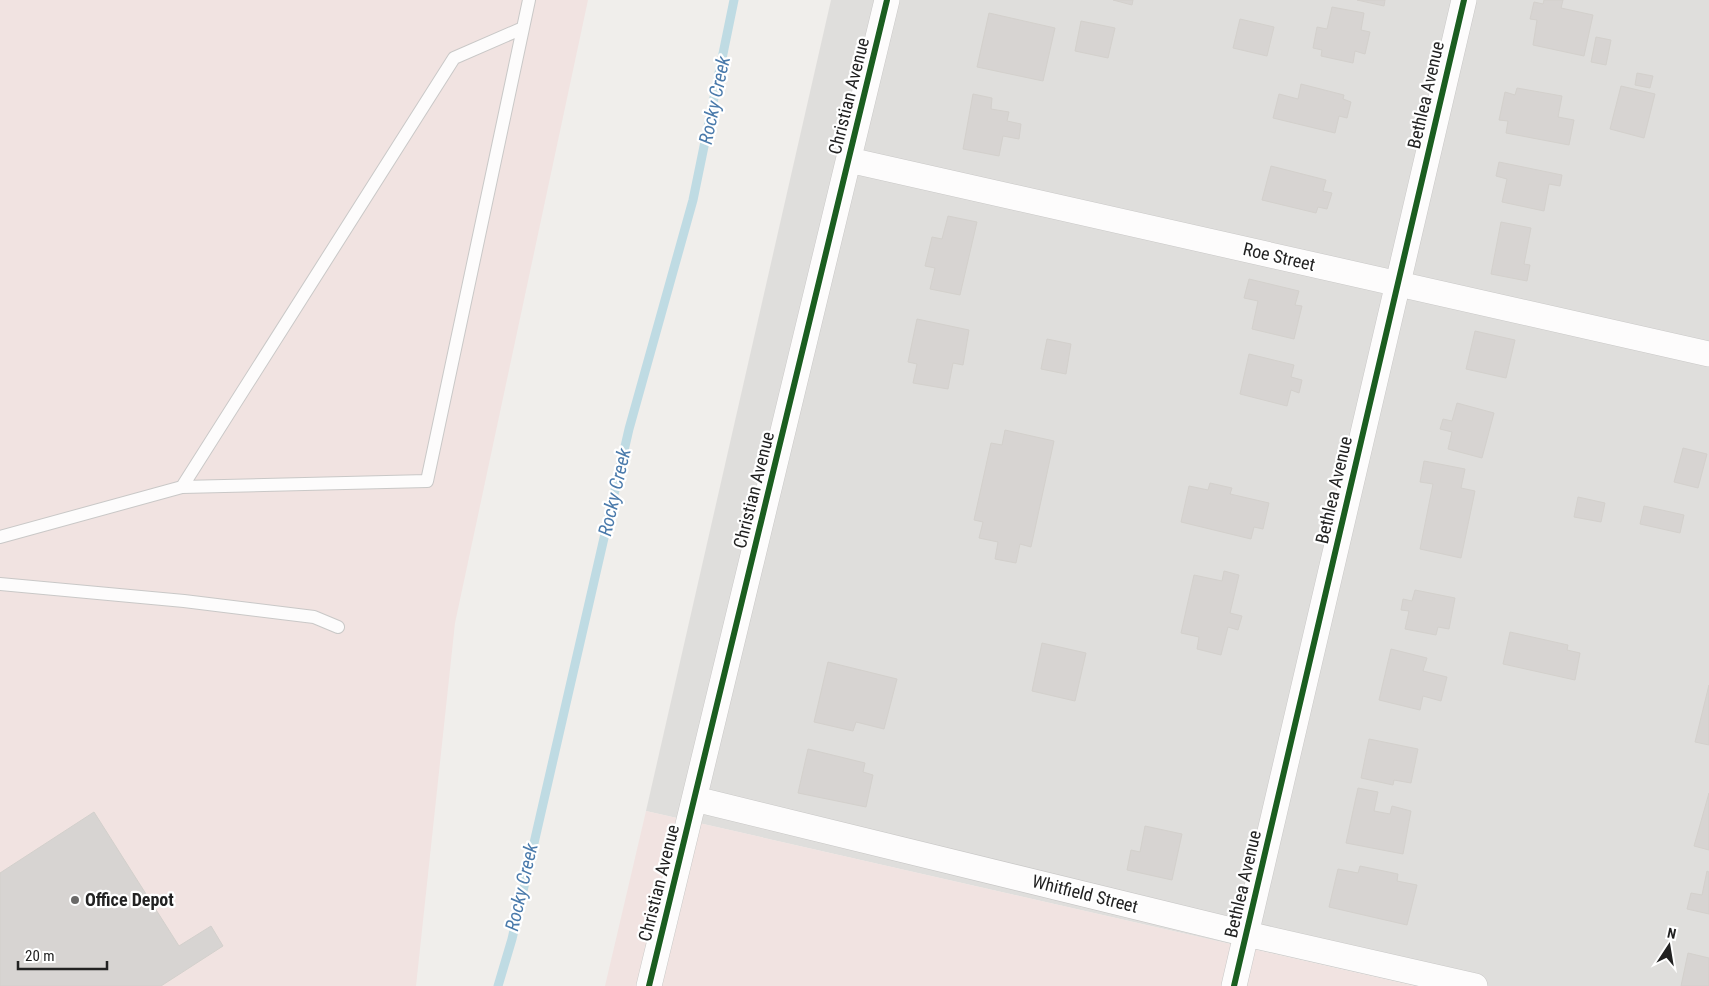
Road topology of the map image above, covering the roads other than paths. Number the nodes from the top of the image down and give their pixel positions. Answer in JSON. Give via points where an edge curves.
{"nodes":[{"id":1,"x":529,"y":0,"type":"edge"},
{"id":2,"x":887,"y":0,"type":"edge"},
{"id":3,"x":1464,"y":0,"type":"edge"},
{"id":4,"x":523,"y":28,"type":"junction"},
{"id":5,"x":849,"y":160,"type":"junction"},
{"id":6,"x":1397,"y":284,"type":"junction"},
{"id":7,"x":1709,"y":354,"type":"edge"},
{"id":8,"x":182,"y":487,"type":"junction"},
{"id":9,"x":0,"y":537,"type":"edge"},
{"id":10,"x":0,"y":584,"type":"edge"},
{"id":11,"x":338,"y":626,"type":"dead end"},
{"id":12,"x":695,"y":799,"type":"junction"},
{"id":13,"x":1247,"y":934,"type":"junction"},
{"id":14,"x":649,"y":986,"type":"edge"},
{"id":15,"x":1234,"y":986,"type":"edge"},
{"id":16,"x":1476,"y":986,"type":"edge"}],
"edges":[{"from":1,"to":4,"type":"lane"},
{"from":2,"to":5,"type":"street","name":"Christian Avenue"},
{"from":3,"to":6,"type":"street","name":"Bethlea Avenue"},
{"from":4,"to":8,"type":"lane","via":[[454,58]]},
{"from":4,"to":8,"type":"lane","via":[[427,482]]},
{"from":5,"to":6,"type":"street","name":"Roe Street"},
{"from":5,"to":12,"type":"street","name":"Christian Avenue"},
{"from":6,"to":7,"type":"street","name":"Roe Street"},
{"from":6,"to":13,"type":"street","name":"Bethlea Avenue"},
{"from":8,"to":9,"type":"lane"},
{"from":10,"to":11,"type":"lane","via":[[314,617]]},
{"from":12,"to":13,"type":"street","name":"Whitfield Street"},
{"from":12,"to":14,"type":"street","name":"Christian Avenue"},
{"from":13,"to":15,"type":"street","name":"Bethlea Avenue"},
{"from":13,"to":16,"type":"street","name":"Whitfield Street"}]}
